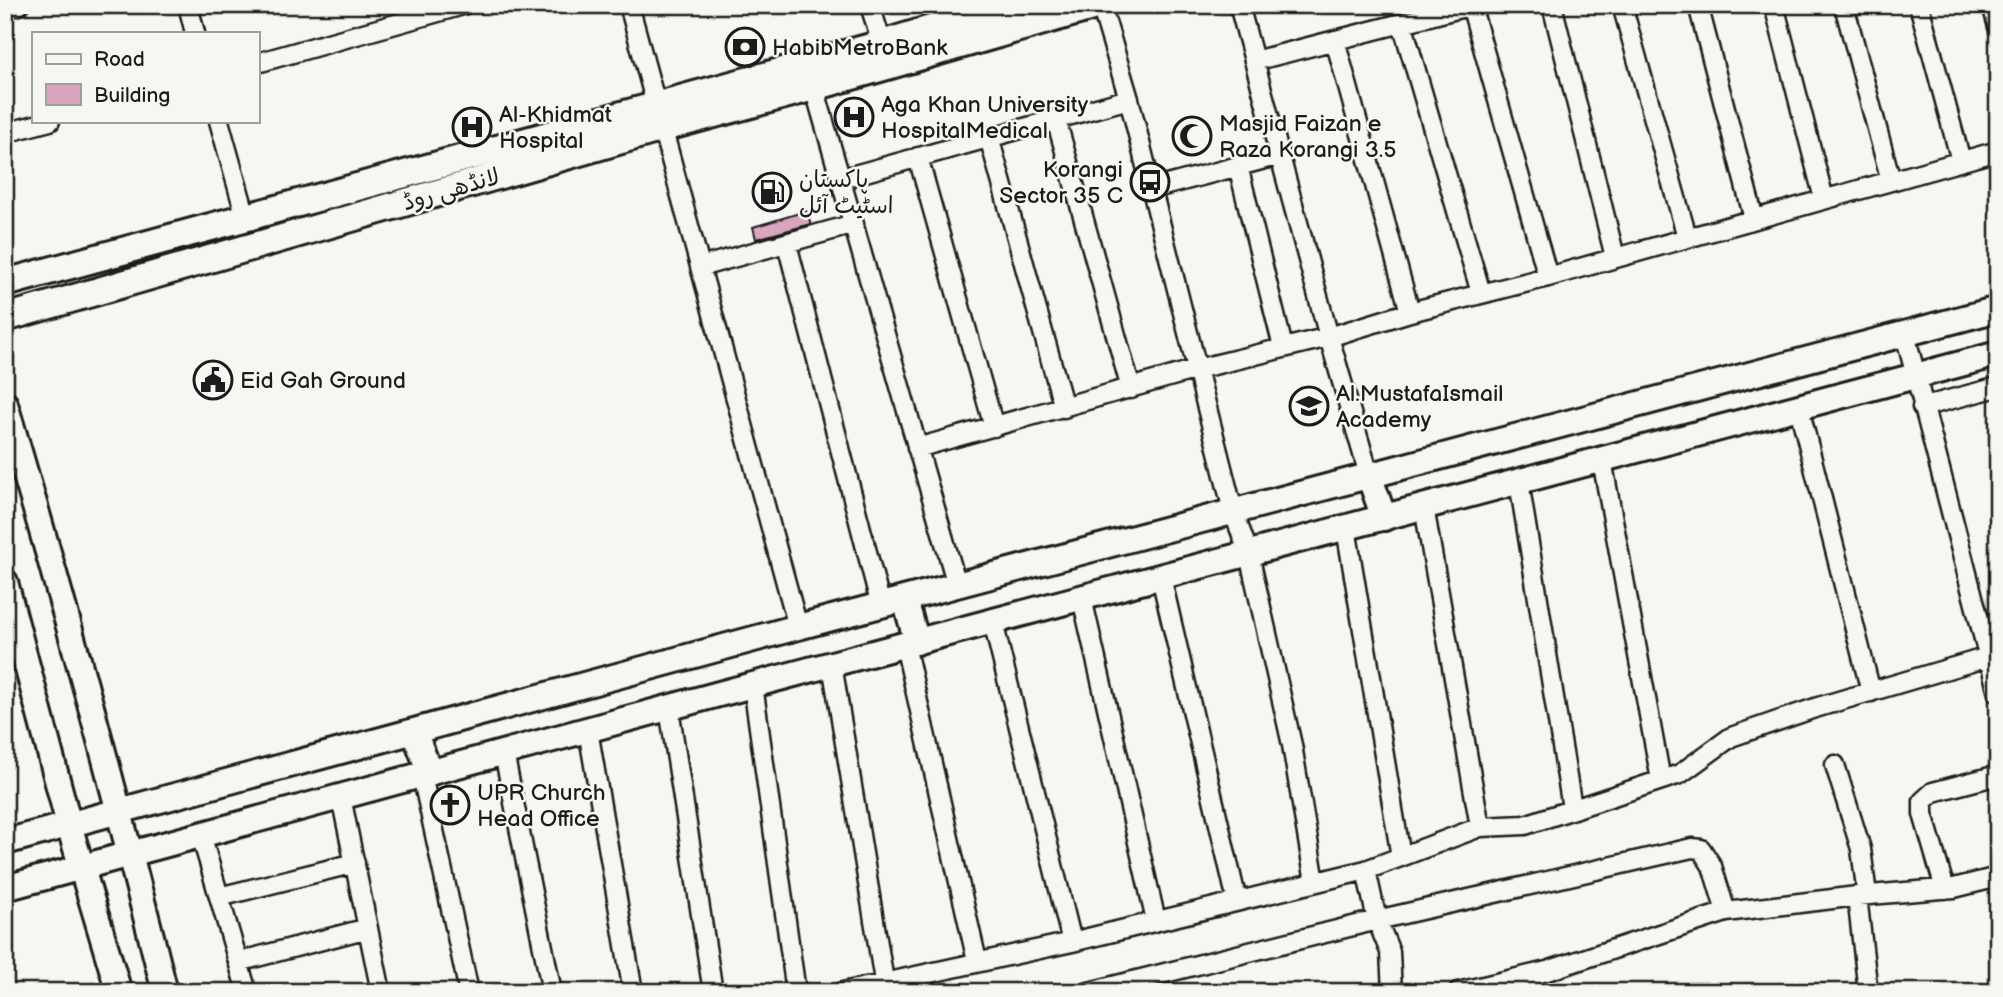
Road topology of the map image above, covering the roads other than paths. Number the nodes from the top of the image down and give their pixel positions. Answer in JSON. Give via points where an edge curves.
{"nodes":[{"id":1,"x":19,"y":5,"type":"edge"},
{"id":2,"x":188,"y":5,"type":"edge"},
{"id":3,"x":463,"y":5,"type":"edge"},
{"id":4,"x":629,"y":5,"type":"edge"},
{"id":5,"x":870,"y":5,"type":"edge"},
{"id":6,"x":1010,"y":5,"type":"edge"},
{"id":7,"x":1100,"y":5,"type":"edge"},
{"id":8,"x":1239,"y":5,"type":"edge"},
{"id":9,"x":1471,"y":5,"type":"edge"},
{"id":10,"x":1552,"y":5,"type":"edge"},
{"id":11,"x":1622,"y":5,"type":"edge"},
{"id":12,"x":1698,"y":5,"type":"edge"},
{"id":13,"x":1774,"y":5,"type":"edge"},
{"id":14,"x":1844,"y":5,"type":"edge"},
{"id":15,"x":1919,"y":5,"type":"edge"},
{"id":16,"x":1992,"y":5,"type":"edge"},
{"id":17,"x":5,"y":9,"type":"edge"},
{"id":18,"x":412,"y":13,"type":"edge"},
{"id":19,"x":1402,"y":23,"type":"junction"},
{"id":20,"x":1998,"y":27,"type":"edge"},
{"id":21,"x":195,"y":32,"type":"edge"},
{"id":22,"x":1335,"y":40,"type":"junction"},
{"id":23,"x":882,"y":44,"type":"junction"},
{"id":24,"x":1254,"y":61,"type":"junction"},
{"id":25,"x":259,"y":62,"type":"edge"},
{"id":26,"x":814,"y":87,"type":"junction"},
{"id":27,"x":1129,"y":99,"type":"junction"},
{"id":28,"x":660,"y":117,"type":"junction"},
{"id":29,"x":1056,"y":118,"type":"junction"},
{"id":30,"x":46,"y":122,"type":"edge"},
{"id":31,"x":219,"y":122,"type":"edge"},
{"id":32,"x":5,"y":133,"type":"edge"},
{"id":33,"x":989,"y":137,"type":"junction"},
{"id":34,"x":1998,"y":151,"type":"edge"},
{"id":35,"x":1280,"y":155,"type":"junction"},
{"id":36,"x":918,"y":157,"type":"junction"},
{"id":37,"x":1961,"y":161,"type":"junction"},
{"id":38,"x":1238,"y":166,"type":"junction"},
{"id":39,"x":840,"y":179,"type":"junction"},
{"id":40,"x":1891,"y":181,"type":"junction"},
{"id":41,"x":1152,"y":189,"type":"junction"},
{"id":42,"x":1824,"y":199,"type":"junction"},
{"id":43,"x":246,"y":217,"type":"junction"},
{"id":44,"x":1754,"y":219,"type":"junction"},
{"id":45,"x":854,"y":224,"type":"junction"},
{"id":46,"x":1687,"y":237,"type":"junction"},
{"id":47,"x":787,"y":244,"type":"junction"},
{"id":48,"x":1615,"y":257,"type":"junction"},
{"id":49,"x":700,"y":267,"type":"junction"},
{"id":50,"x":1548,"y":277,"type":"junction"},
{"id":51,"x":5,"y":282,"type":"edge"},
{"id":52,"x":1481,"y":293,"type":"junction"},
{"id":53,"x":1998,"y":309,"type":"edge"},
{"id":54,"x":1410,"y":312,"type":"junction"},
{"id":55,"x":5,"y":318,"type":"edge"},
{"id":56,"x":1905,"y":334,"type":"junction"},
{"id":57,"x":1329,"y":337,"type":"junction"},
{"id":58,"x":1283,"y":347,"type":"junction"},
{"id":59,"x":1998,"y":354,"type":"edge"},
{"id":60,"x":1197,"y":369,"type":"junction"},
{"id":61,"x":1914,"y":377,"type":"junction"},
{"id":62,"x":1998,"y":387,"type":"edge"},
{"id":63,"x":1131,"y":389,"type":"junction"},
{"id":64,"x":5,"y":404,"type":"edge"},
{"id":65,"x":1922,"y":407,"type":"junction"},
{"id":66,"x":1063,"y":408,"type":"junction"},
{"id":67,"x":1799,"y":408,"type":"junction"},
{"id":68,"x":994,"y":427,"type":"junction"},
{"id":69,"x":918,"y":448,"type":"junction"},
{"id":70,"x":1602,"y":460,"type":"junction"},
{"id":71,"x":1369,"y":475,"type":"junction"},
{"id":72,"x":1519,"y":482,"type":"junction"},
{"id":73,"x":1424,"y":507,"type":"junction"},
{"id":74,"x":1233,"y":512,"type":"junction"},
{"id":75,"x":1384,"y":518,"type":"junction"},
{"id":76,"x":1346,"y":528,"type":"junction"},
{"id":77,"x":1250,"y":554,"type":"junction"},
{"id":78,"x":1161,"y":577,"type":"junction"},
{"id":79,"x":5,"y":582,"type":"edge"},
{"id":80,"x":957,"y":585,"type":"junction"},
{"id":81,"x":1082,"y":598,"type":"junction"},
{"id":82,"x":893,"y":603,"type":"junction"},
{"id":83,"x":993,"y":622,"type":"junction"},
{"id":84,"x":798,"y":627,"type":"junction"},
{"id":85,"x":911,"y":643,"type":"junction"},
{"id":86,"x":1990,"y":644,"type":"edge"},
{"id":87,"x":832,"y":664,"type":"junction"},
{"id":88,"x":753,"y":685,"type":"junction"},
{"id":89,"x":1871,"y":692,"type":"junction"},
{"id":90,"x":1998,"y":693,"type":"edge"},
{"id":91,"x":669,"y":708,"type":"junction"},
{"id":92,"x":588,"y":730,"type":"junction"},
{"id":93,"x":414,"y":731,"type":"junction"},
{"id":94,"x":504,"y":753,"type":"junction"},
{"id":95,"x":1835,"y":765,"type":"dead end"},
{"id":96,"x":426,"y":774,"type":"junction"},
{"id":97,"x":1998,"y":775,"type":"edge"},
{"id":98,"x":1661,"y":780,"type":"junction"},
{"id":99,"x":341,"y":797,"type":"junction"},
{"id":100,"x":1572,"y":808,"type":"junction"},
{"id":101,"x":118,"y":811,"type":"junction"},
{"id":102,"x":69,"y":825,"type":"junction"},
{"id":103,"x":1480,"y":827,"type":"junction"},
{"id":104,"x":201,"y":835,"type":"junction"},
{"id":105,"x":5,"y":842,"type":"edge"},
{"id":106,"x":131,"y":854,"type":"junction"},
{"id":107,"x":1401,"y":857,"type":"junction"},
{"id":108,"x":355,"y":863,"type":"junction"},
{"id":109,"x":83,"y":867,"type":"junction"},
{"id":110,"x":1366,"y":870,"type":"junction"},
{"id":111,"x":1998,"y":877,"type":"edge"},
{"id":112,"x":1315,"y":882,"type":"junction"},
{"id":113,"x":5,"y":888,"type":"edge"},
{"id":114,"x":1945,"y":889,"type":"junction"},
{"id":115,"x":1862,"y":895,"type":"junction"},
{"id":116,"x":219,"y":897,"type":"junction"},
{"id":117,"x":1237,"y":901,"type":"junction"},
{"id":118,"x":1726,"y":912,"type":"junction"},
{"id":119,"x":1377,"y":920,"type":"junction"},
{"id":120,"x":1156,"y":921,"type":"junction"},
{"id":121,"x":368,"y":928,"type":"junction"},
{"id":122,"x":1072,"y":942,"type":"junction"},
{"id":123,"x":977,"y":961,"type":"junction"},
{"id":124,"x":238,"y":962,"type":"junction"},
{"id":125,"x":884,"y":981,"type":"junction"},
{"id":126,"x":119,"y":992,"type":"edge"},
{"id":127,"x":165,"y":992,"type":"edge"},
{"id":128,"x":247,"y":992,"type":"edge"},
{"id":129,"x":381,"y":992,"type":"edge"},
{"id":130,"x":469,"y":992,"type":"edge"},
{"id":131,"x":552,"y":992,"type":"edge"},
{"id":132,"x":633,"y":992,"type":"edge"},
{"id":133,"x":713,"y":992,"type":"edge"},
{"id":134,"x":796,"y":992,"type":"edge"},
{"id":135,"x":843,"y":992,"type":"edge"},
{"id":136,"x":1089,"y":992,"type":"edge"},
{"id":137,"x":1392,"y":992,"type":"edge"},
{"id":138,"x":1458,"y":992,"type":"edge"},
{"id":139,"x":1868,"y":992,"type":"edge"}],
"edges":[{"from":1,"to":17,"type":"street"},
{"from":2,"to":21,"type":"street"},
{"from":3,"to":18,"type":"street"},
{"from":4,"to":28,"type":"street"},
{"from":5,"to":23,"type":"street"},
{"from":6,"to":23,"type":"main road","name":"لانڈھی روڈ"},
{"from":7,"to":26,"type":"main road","name":"لانڈھی روڈ"},
{"from":7,"to":27,"type":"street"},
{"from":8,"to":24,"type":"street"},
{"from":9,"to":19,"type":"street"},
{"from":9,"to":50,"type":"street"},
{"from":10,"to":48,"type":"street"},
{"from":11,"to":46,"type":"street"},
{"from":12,"to":44,"type":"street"},
{"from":13,"to":42,"type":"street"},
{"from":14,"to":40,"type":"street"},
{"from":15,"to":37,"type":"street"},
{"from":16,"to":20,"type":"street"},
{"from":18,"to":25,"type":"street"},
{"from":19,"to":22,"type":"street"},
{"from":19,"to":52,"type":"street"},
{"from":22,"to":24,"type":"street"},
{"from":22,"to":54,"type":"street"},
{"from":23,"to":28,"type":"main road","name":"لانڈھی روڈ"},
{"from":24,"to":35,"type":"street"},
{"from":26,"to":28,"type":"main road","name":"لانڈھی روڈ"},
{"from":26,"to":39,"type":"street"},
{"from":27,"to":29,"type":"street"},
{"from":27,"to":41,"type":"street"},
{"from":28,"to":43,"type":"main road","name":"لانڈھی روڈ"},
{"from":28,"to":49,"type":"street"},
{"from":28,"to":55,"type":"main road","name":"لانڈھی روڈ"},
{"from":29,"to":33,"type":"street"},
{"from":29,"to":63,"type":"street"},
{"from":30,"to":32,"type":"street"},
{"from":31,"to":43,"type":"street"},
{"from":33,"to":36,"type":"street"},
{"from":33,"to":66,"type":"street"},
{"from":34,"to":37,"type":"street"},
{"from":35,"to":38,"type":"street"},
{"from":35,"to":57,"type":"street"},
{"from":36,"to":39,"type":"street"},
{"from":36,"to":68,"type":"street"},
{"from":37,"to":40,"type":"street"},
{"from":38,"to":41,"type":"street"},
{"from":38,"to":58,"type":"street"},
{"from":39,"to":45,"type":"street"},
{"from":40,"to":42,"type":"street"},
{"from":41,"to":60,"type":"street"},
{"from":42,"to":44,"type":"street"},
{"from":43,"to":51,"type":"main road","name":"لانڈھی روڈ"},
{"from":44,"to":46,"type":"street"},
{"from":45,"to":47,"type":"street"},
{"from":45,"to":69,"type":"street"},
{"from":46,"to":48,"type":"street"},
{"from":47,"to":49,"type":"street"},
{"from":47,"to":82,"type":"street"},
{"from":48,"to":50,"type":"street"},
{"from":49,"to":84,"type":"street"},
{"from":50,"to":52,"type":"street"},
{"from":52,"to":54,"type":"street"},
{"from":53,"to":56,"type":"street"},
{"from":54,"to":57,"type":"street"},
{"from":56,"to":61,"type":"street"},
{"from":56,"to":71,"type":"street"},
{"from":57,"to":58,"type":"street"},
{"from":57,"to":71,"type":"street"},
{"from":58,"to":60,"type":"street"},
{"from":59,"to":61,"type":"street"},
{"from":60,"to":63,"type":"street"},
{"from":60,"to":74,"type":"street"},
{"from":61,"to":65,"type":"street"},
{"from":61,"to":67,"type":"street"},
{"from":62,"to":65,"type":"street"},
{"from":63,"to":66,"type":"street"},
{"from":64,"to":101,"type":"street"},
{"from":65,"to":86,"type":"street"},
{"from":66,"to":68,"type":"street"},
{"from":67,"to":70,"type":"street"},
{"from":67,"to":89,"type":"street"},
{"from":68,"to":69,"type":"street"},
{"from":69,"to":80,"type":"street"},
{"from":70,"to":72,"type":"street"},
{"from":70,"to":98,"type":"street"},
{"from":71,"to":74,"type":"street"},
{"from":71,"to":75,"type":"street"},
{"from":72,"to":73,"type":"street"},
{"from":72,"to":100,"type":"street"},
{"from":73,"to":75,"type":"street"},
{"from":73,"to":103,"type":"street"},
{"from":74,"to":77,"type":"street"},
{"from":74,"to":80,"type":"street"},
{"from":75,"to":76,"type":"street"},
{"from":76,"to":77,"type":"street"},
{"from":76,"to":107,"type":"street"},
{"from":77,"to":78,"type":"street"},
{"from":77,"to":112,"type":"street","via":[[1292,745]]},
{"from":78,"to":81,"type":"street"},
{"from":78,"to":117,"type":"street"},
{"from":79,"to":102,"type":"street"},
{"from":80,"to":82,"type":"street"},
{"from":81,"to":83,"type":"street"},
{"from":81,"to":120,"type":"street"},
{"from":82,"to":84,"type":"street"},
{"from":82,"to":85,"type":"street"},
{"from":83,"to":85,"type":"street"},
{"from":83,"to":122,"type":"street"},
{"from":84,"to":93,"type":"street"},
{"from":85,"to":87,"type":"street"},
{"from":85,"to":123,"type":"street"},
{"from":86,"to":89,"type":"street"},
{"from":86,"to":90,"type":"street"},
{"from":87,"to":88,"type":"street"},
{"from":87,"to":125,"type":"street"},
{"from":88,"to":91,"type":"street"},
{"from":88,"to":134,"type":"street"},
{"from":89,"to":98,"type":"street","via":[[1731,737],[1680,774]]},
{"from":91,"to":92,"type":"street"},
{"from":91,"to":133,"type":"street"},
{"from":92,"to":94,"type":"street"},
{"from":92,"to":132,"type":"street"},
{"from":93,"to":96,"type":"street"},
{"from":93,"to":101,"type":"street"},
{"from":94,"to":96,"type":"street"},
{"from":94,"to":131,"type":"street"},
{"from":95,"to":115,"type":"street","via":[[1861,849]]},
{"from":96,"to":99,"type":"street"},
{"from":96,"to":130,"type":"street"},
{"from":97,"to":114,"type":"street","via":[[1933,792],[1923,801]]},
{"from":98,"to":100,"type":"street"},
{"from":99,"to":104,"type":"street"},
{"from":99,"to":108,"type":"street"},
{"from":100,"to":103,"type":"street","via":[[1525,825]]},
{"from":101,"to":102,"type":"street"},
{"from":101,"to":106,"type":"street"},
{"from":102,"to":105,"type":"street"},
{"from":102,"to":109,"type":"street"},
{"from":103,"to":107,"type":"street"},
{"from":104,"to":106,"type":"street"},
{"from":104,"to":116,"type":"street"},
{"from":106,"to":109,"type":"street"},
{"from":106,"to":127,"type":"street"},
{"from":107,"to":110,"type":"street"},
{"from":108,"to":116,"type":"street"},
{"from":108,"to":121,"type":"street"},
{"from":109,"to":113,"type":"street"},
{"from":109,"to":126,"type":"street"},
{"from":110,"to":112,"type":"street"},
{"from":110,"to":119,"type":"street"},
{"from":111,"to":114,"type":"street"},
{"from":112,"to":117,"type":"street"},
{"from":114,"to":115,"type":"street"},
{"from":115,"to":118,"type":"street"},
{"from":115,"to":139,"type":"street"},
{"from":116,"to":124,"type":"street"},
{"from":117,"to":120,"type":"street"},
{"from":118,"to":119,"type":"street","via":[[1712,866],[1701,849],[1692,848]]},
{"from":118,"to":138,"type":"street","via":[[1547,971]]},
{"from":119,"to":136,"type":"street"},
{"from":119,"to":137,"type":"street","via":[[1390,952]]},
{"from":120,"to":122,"type":"street"},
{"from":121,"to":124,"type":"street"},
{"from":121,"to":129,"type":"street"},
{"from":122,"to":123,"type":"street"},
{"from":123,"to":125,"type":"street"},
{"from":124,"to":128,"type":"street"},
{"from":125,"to":135,"type":"street"}]}
